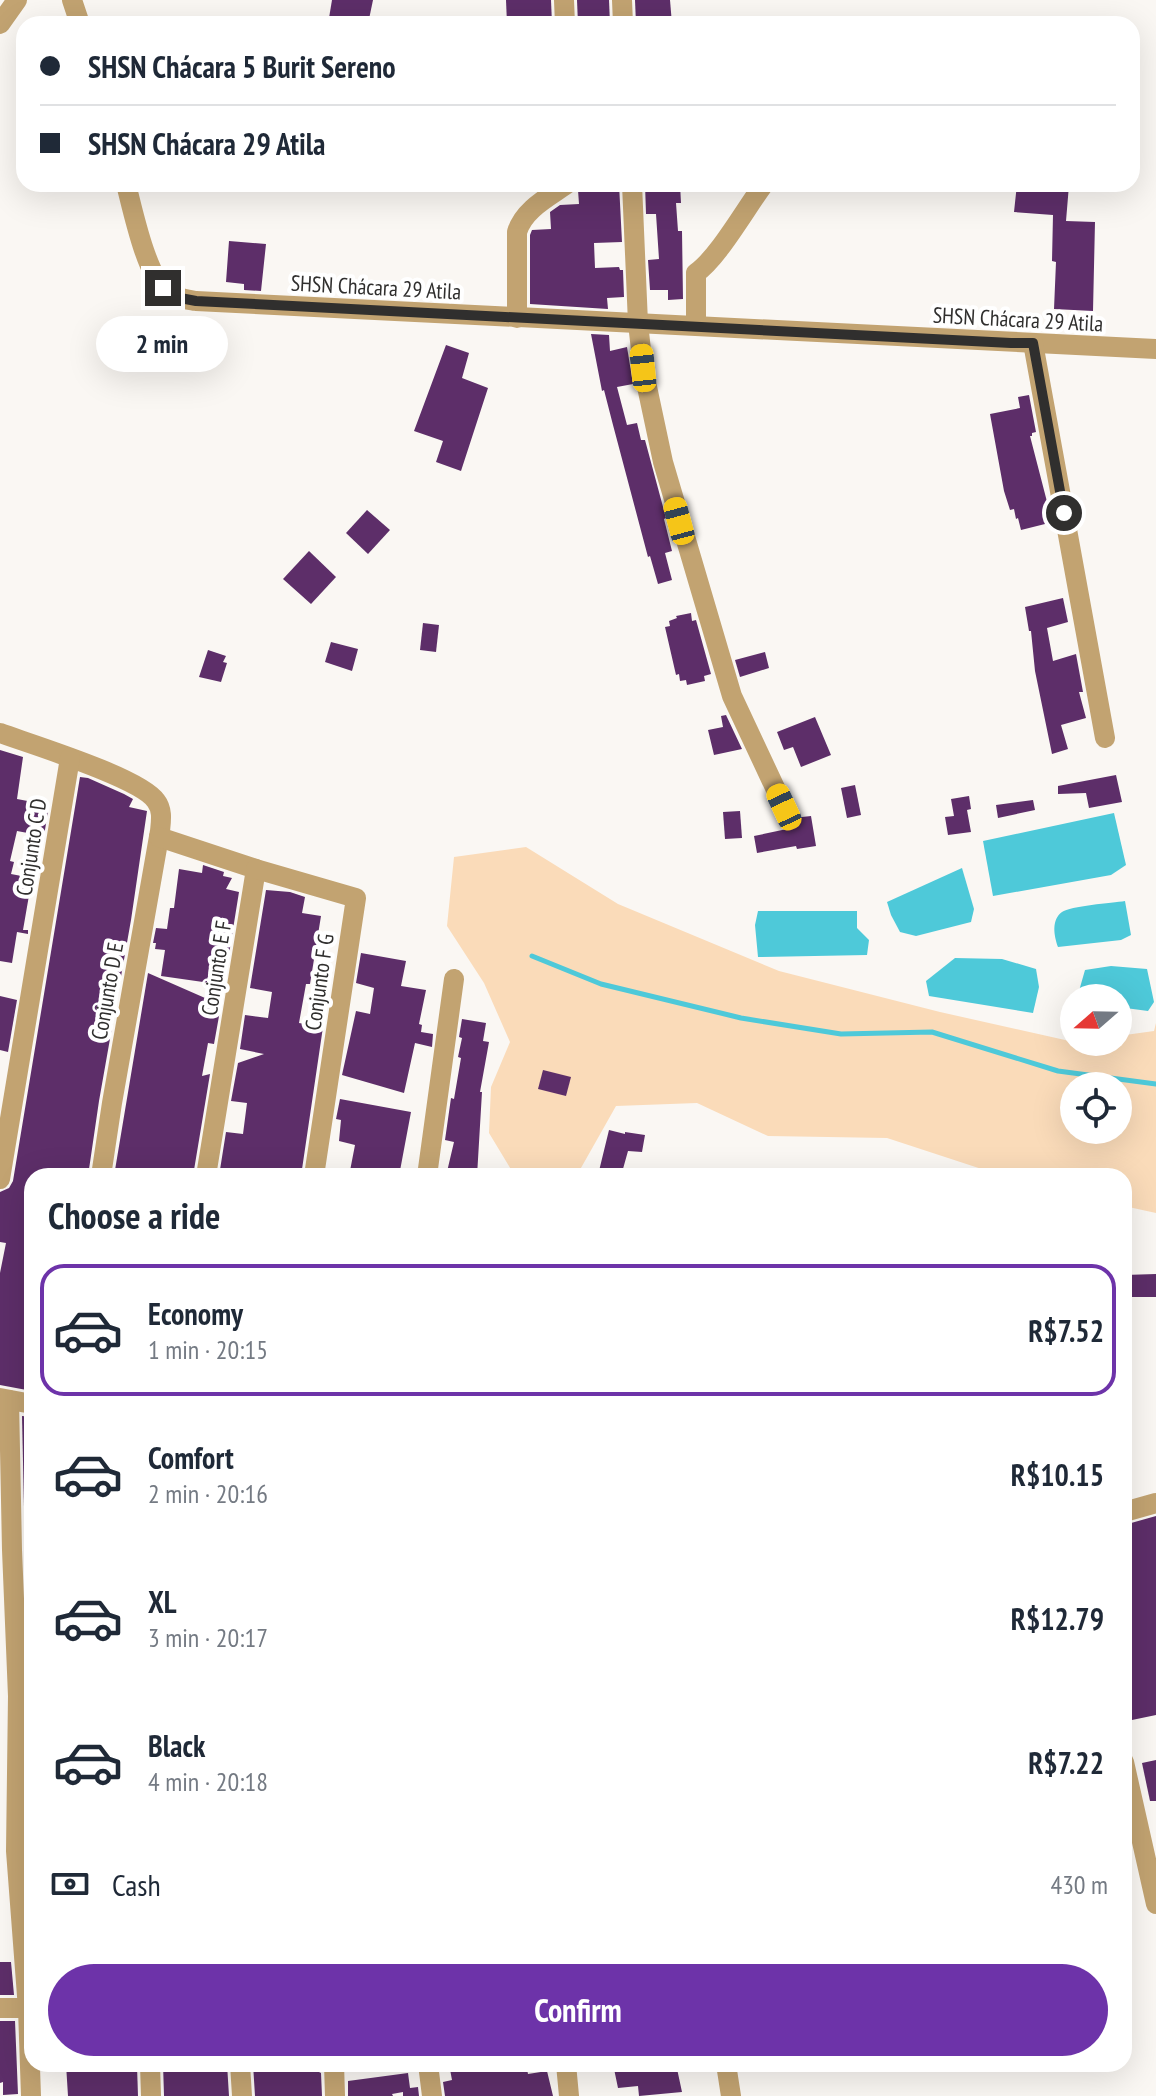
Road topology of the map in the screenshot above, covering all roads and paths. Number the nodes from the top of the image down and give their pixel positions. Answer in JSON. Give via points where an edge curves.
{"nodes":[{"id":1,"x":17,"y":0,"type":"edge"},
{"id":2,"x":0,"y":24,"type":"edge"},
{"id":3,"x":128,"y":192,"type":"edge"},
{"id":4,"x":556,"y":192,"type":"edge"},
{"id":5,"x":632,"y":192,"type":"edge"},
{"id":6,"x":758,"y":192,"type":"edge"},
{"id":7,"x":517,"y":318,"type":"junction"},
{"id":8,"x":638,"y":323,"type":"junction"},
{"id":9,"x":696,"y":325,"type":"junction"},
{"id":10,"x":1033,"y":343,"type":"junction"},
{"id":11,"x":1156,"y":349,"type":"edge"},
{"id":12,"x":0,"y":733,"type":"edge"},
{"id":13,"x":1105,"y":738,"type":"dead end"},
{"id":14,"x":70,"y":758,"type":"junction"},
{"id":15,"x":784,"y":807,"type":"dead end"},
{"id":16,"x":159,"y":837,"type":"junction"},
{"id":17,"x":256,"y":869,"type":"junction"},
{"id":18,"x":454,"y":979,"type":"dead end"},
{"id":19,"x":102,"y":1168,"type":"edge"},
{"id":20,"x":207,"y":1168,"type":"edge"},
{"id":21,"x":315,"y":1168,"type":"edge"},
{"id":22,"x":428,"y":1168,"type":"edge"},
{"id":23,"x":0,"y":1179,"type":"edge"},
{"id":24,"x":4,"y":1399,"type":"edge"},
{"id":25,"x":24,"y":1403,"type":"edge"},
{"id":26,"x":1156,"y":1503,"type":"edge"},
{"id":27,"x":1132,"y":1510,"type":"edge"},
{"id":28,"x":6,"y":1550,"type":"edge"},
{"id":29,"x":9,"y":1697,"type":"edge"},
{"id":30,"x":1132,"y":1798,"type":"edge"},
{"id":31,"x":8,"y":1851,"type":"edge"},
{"id":32,"x":1156,"y":1904,"type":"edge"},
{"id":33,"x":24,"y":1965,"type":"edge"},
{"id":34,"x":0,"y":2008,"type":"edge"},
{"id":35,"x":24,"y":2008,"type":"edge"},
{"id":36,"x":31,"y":2072,"type":"edge"},
{"id":37,"x":150,"y":2072,"type":"edge"},
{"id":38,"x":240,"y":2072,"type":"edge"},
{"id":39,"x":334,"y":2072,"type":"edge"},
{"id":40,"x":429,"y":2072,"type":"edge"},
{"id":41,"x":567,"y":2072,"type":"edge"},
{"id":42,"x":727,"y":2072,"type":"edge"},
{"id":43,"x":31,"y":2096,"type":"edge"},
{"id":44,"x":151,"y":2096,"type":"edge"},
{"id":45,"x":242,"y":2096,"type":"edge"},
{"id":46,"x":335,"y":2096,"type":"edge"},
{"id":47,"x":432,"y":2096,"type":"edge"},
{"id":48,"x":569,"y":2096,"type":"edge"},
{"id":49,"x":731,"y":2096,"type":"edge"}],
"edges":[{"from":1,"to":2,"type":"street"},
{"from":3,"to":7,"type":"street","name":"SHSN Chácara 29 Atila","via":[[152,271],[175,297]]},
{"from":4,"to":7,"type":"street","via":[[530,211],[517,232]]},
{"from":5,"to":8,"type":"street"},
{"from":6,"to":9,"type":"street","via":[[696,273]]},
{"from":7,"to":8,"type":"street","name":"SHSN Chácara 29 Atila"},
{"from":8,"to":9,"type":"street","name":"SHSN Chácara 29 Atila"},
{"from":8,"to":15,"type":"street","via":[[663,462],[716,645],[732,696]]},
{"from":9,"to":10,"type":"street","name":"SHSN Chácara 29 Atila"},
{"from":10,"to":11,"type":"street","name":"SHSN Chácara 29 Atila"},
{"from":10,"to":13,"type":"street"},
{"from":12,"to":14,"type":"street"},
{"from":14,"to":16,"type":"street","name":"Conjunto D E","via":[[150,794],[161,815]]},
{"from":14,"to":23,"type":"street","name":"Conjunto C D"},
{"from":16,"to":17,"type":"street"},
{"from":16,"to":19,"type":"street","name":"Conjunto D E"},
{"from":17,"to":20,"type":"street","name":"Conjunto E F"},
{"from":17,"to":21,"type":"street","name":"Conjunto F G","via":[[356,898]]},
{"from":18,"to":22,"type":"street"},
{"from":24,"to":25,"type":"street"},
{"from":24,"to":28,"type":"street"},
{"from":26,"to":27,"type":"street"},
{"from":28,"to":29,"type":"street"},
{"from":29,"to":31,"type":"street"},
{"from":30,"to":32,"type":"street"},
{"from":31,"to":33,"type":"street"},
{"from":34,"to":35,"type":"street"},
{"from":36,"to":43,"type":"street"},
{"from":37,"to":44,"type":"street"},
{"from":38,"to":45,"type":"street"},
{"from":39,"to":46,"type":"street"},
{"from":40,"to":47,"type":"street"},
{"from":41,"to":48,"type":"street"},
{"from":42,"to":49,"type":"street"}]}
